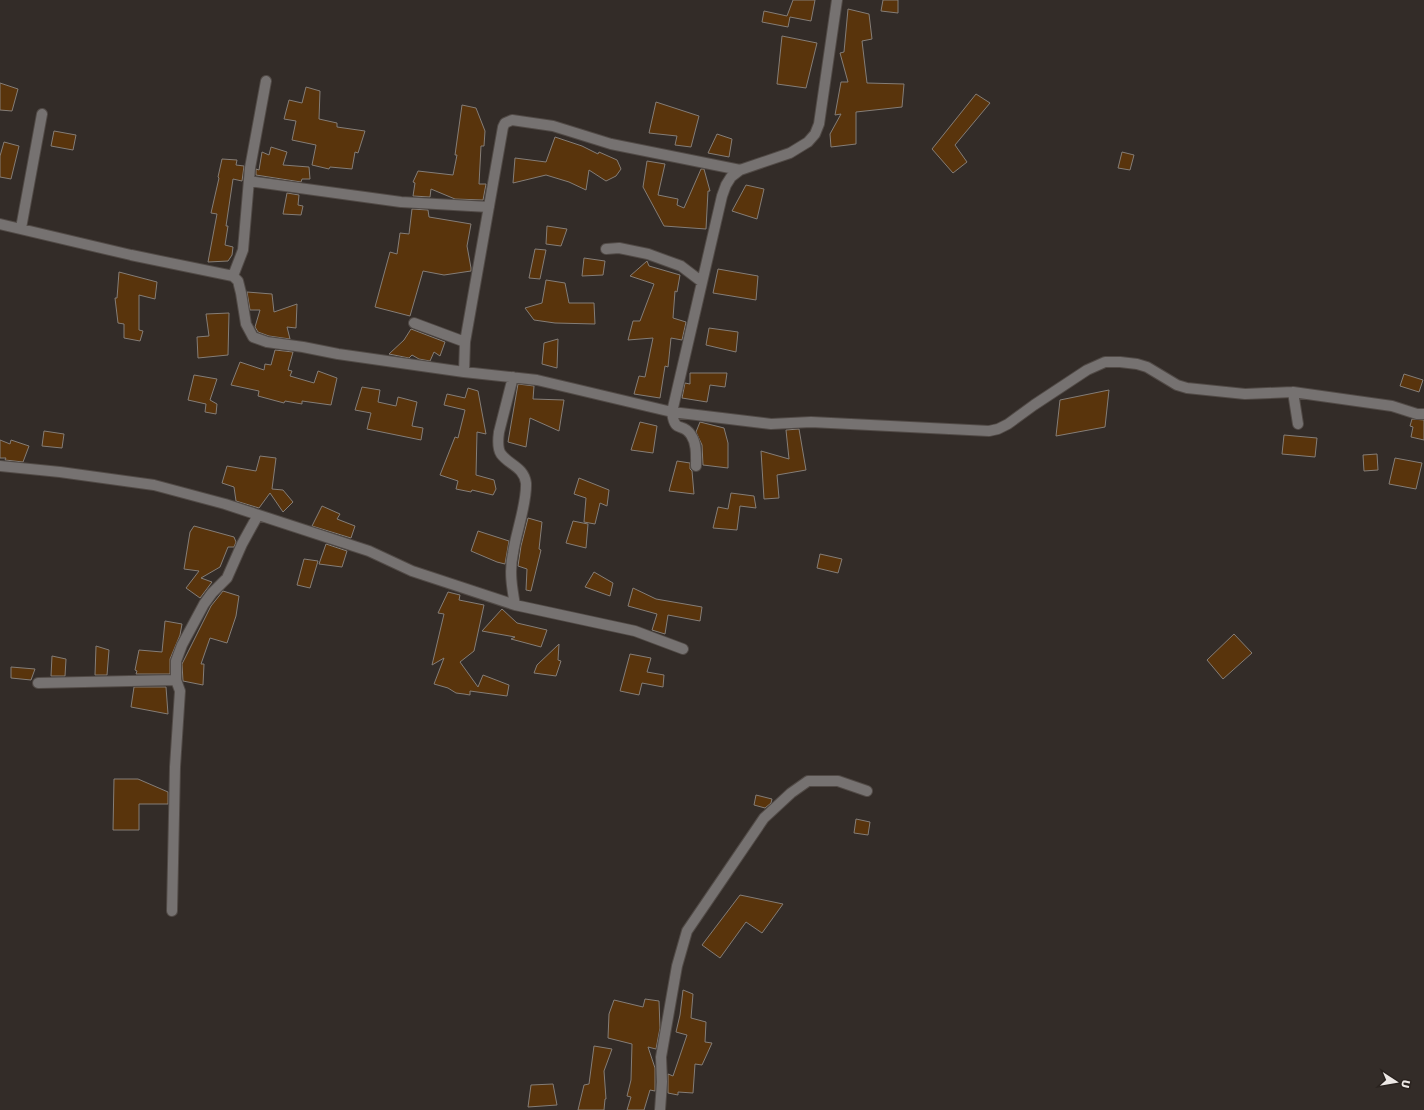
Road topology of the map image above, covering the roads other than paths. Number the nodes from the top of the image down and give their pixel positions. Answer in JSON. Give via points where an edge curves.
{"nodes":[{"id":1,"x":837,"y":0,"type":"edge"},
{"id":2,"x":266,"y":81,"type":"dead end"},
{"id":3,"x":42,"y":114,"type":"dead end"},
{"id":4,"x":740,"y":170,"type":"junction"},
{"id":5,"x":249,"y":181,"type":"junction"},
{"id":6,"x":489,"y":207,"type":"junction"},
{"id":7,"x":0,"y":224,"type":"edge"},
{"id":8,"x":20,"y":228,"type":"junction"},
{"id":9,"x":606,"y":249,"type":"dead end"},
{"id":10,"x":233,"y":276,"type":"junction"},
{"id":11,"x":702,"y":282,"type":"junction"},
{"id":12,"x":414,"y":323,"type":"dead end"},
{"id":13,"x":465,"y":342,"type":"junction"},
{"id":14,"x":464,"y":372,"type":"junction"},
{"id":15,"x":513,"y":377,"type":"junction"},
{"id":16,"x":1293,"y":392,"type":"junction"},
{"id":17,"x":672,"y":412,"type":"junction"},
{"id":18,"x":1424,"y":414,"type":"edge"},
{"id":19,"x":1298,"y":424,"type":"dead end"},
{"id":20,"x":0,"y":466,"type":"edge"},
{"id":21,"x":696,"y":466,"type":"dead end"},
{"id":22,"x":258,"y":515,"type":"junction"},
{"id":23,"x":515,"y":605,"type":"junction"},
{"id":24,"x":683,"y":649,"type":"dead end"},
{"id":25,"x":176,"y":680,"type":"junction"},
{"id":26,"x":38,"y":683,"type":"dead end"},
{"id":27,"x":867,"y":791,"type":"dead end"},
{"id":28,"x":172,"y":912,"type":"dead end"},
{"id":29,"x":660,"y":1110,"type":"edge"}],
"edges":[{"from":1,"to":4,"type":"street","via":[[819,124],[815,134],[808,142],[790,153]]},
{"from":2,"to":5,"type":"street"},
{"from":3,"to":8,"type":"street"},
{"from":4,"to":6,"type":"street","via":[[610,144],[553,126],[512,120],[503,127]]},
{"from":4,"to":11,"type":"street","via":[[731,177],[722,196]]},
{"from":5,"to":6,"type":"street","via":[[402,202]]},
{"from":5,"to":10,"type":"street","via":[[243,250]]},
{"from":6,"to":13,"type":"street"},
{"from":7,"to":8,"type":"street"},
{"from":8,"to":10,"type":"street"},
{"from":9,"to":11,"type":"street","via":[[619,248],[648,254],[681,266]]},
{"from":10,"to":14,"type":"street","via":[[240,287],[246,324],[253,337],[267,342],[338,354]]},
{"from":11,"to":17,"type":"street"},
{"from":12,"to":13,"type":"street"},
{"from":13,"to":14,"type":"street"},
{"from":14,"to":15,"type":"street"},
{"from":15,"to":17,"type":"street","via":[[537,380]]},
{"from":15,"to":23,"type":"street","via":[[498,432],[498,442],[500,453],[524,474],[525,481],[525,495],[512,554],[511,581]]},
{"from":16,"to":17,"type":"street","via":[[1245,394],[1187,388],[1147,367],[1105,362],[1088,370],[1008,424],[990,430],[812,422],[771,424]]},
{"from":16,"to":18,"type":"street","via":[[1392,406]]},
{"from":16,"to":19,"type":"street"},
{"from":17,"to":21,"type":"street","via":[[676,426],[686,429],[694,440]]},
{"from":20,"to":22,"type":"street","via":[[154,485]]},
{"from":22,"to":23,"type":"street","via":[[369,551],[412,571]]},
{"from":22,"to":25,"type":"street","via":[[227,578],[204,604],[182,645],[176,661]]},
{"from":23,"to":24,"type":"street","via":[[635,631]]},
{"from":25,"to":26,"type":"street"},
{"from":25,"to":28,"type":"street","via":[[180,691],[175,767]]},
{"from":27,"to":29,"type":"street","via":[[838,781],[808,781],[791,793],[764,818],[687,931],[677,966],[661,1057]]}]}
